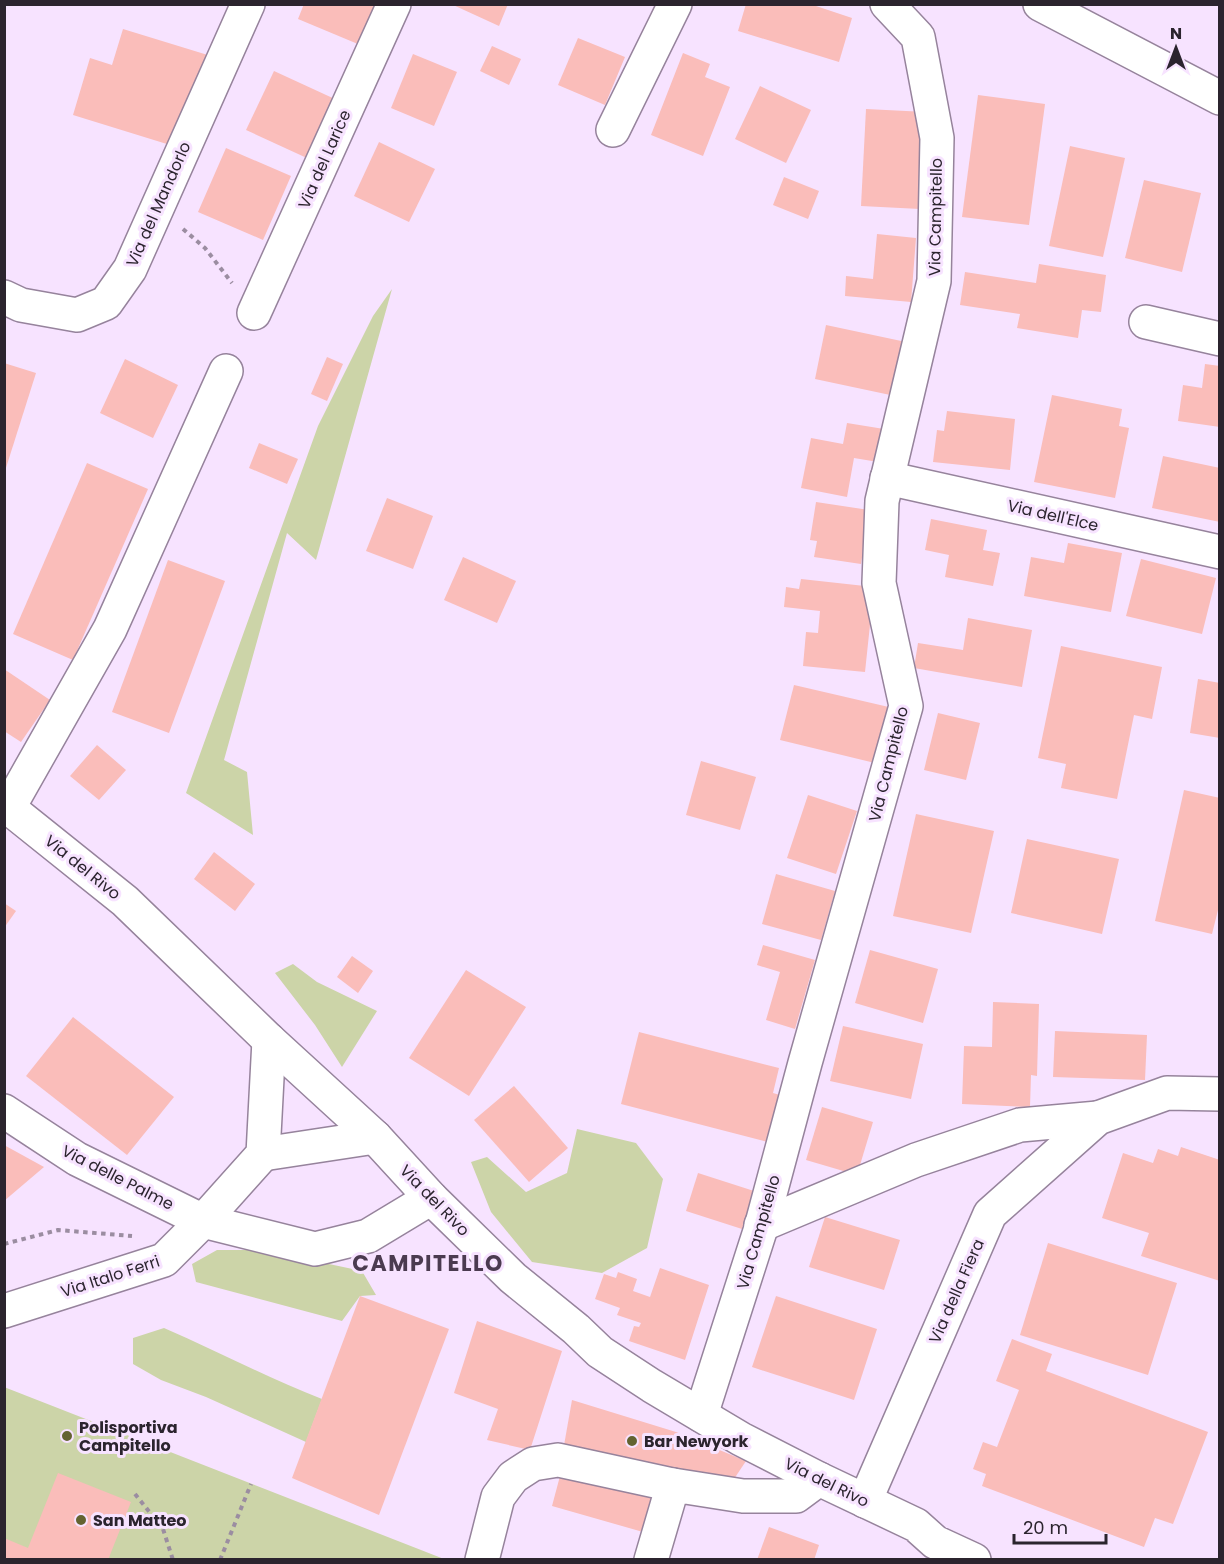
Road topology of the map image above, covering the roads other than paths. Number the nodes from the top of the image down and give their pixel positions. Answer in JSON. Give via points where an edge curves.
{"nodes":[{"id":1,"x":248,"y":4,"type":"edge"},
{"id":2,"x":394,"y":4,"type":"edge"},
{"id":3,"x":675,"y":4,"type":"edge"},
{"id":4,"x":887,"y":4,"type":"edge"},
{"id":5,"x":1040,"y":4,"type":"edge"},
{"id":6,"x":1220,"y":98,"type":"edge"},
{"id":7,"x":613,"y":130,"type":"dead end"},
{"id":8,"x":4,"y":297,"type":"edge"},
{"id":9,"x":254,"y":313,"type":"road end"},
{"id":10,"x":1146,"y":322,"type":"dead end"},
{"id":11,"x":1220,"y":339,"type":"edge"},
{"id":12,"x":226,"y":371,"type":"dead end"},
{"id":13,"x":887,"y":478,"type":"junction"},
{"id":14,"x":1220,"y":552,"type":"edge"},
{"id":15,"x":7,"y":805,"type":"edge"},
{"id":16,"x":269,"y":1040,"type":"junction"},
{"id":17,"x":1220,"y":1094,"type":"edge"},
{"id":18,"x":4,"y":1112,"type":"edge"},
{"id":19,"x":1098,"y":1118,"type":"junction"},
{"id":20,"x":375,"y":1137,"type":"junction"},
{"id":21,"x":263,"y":1154,"type":"junction"},
{"id":22,"x":431,"y":1198,"type":"junction"},
{"id":23,"x":761,"y":1225,"type":"junction"},
{"id":24,"x":193,"y":1231,"type":"junction"},
{"id":25,"x":4,"y":1311,"type":"edge"},
{"id":26,"x":701,"y":1415,"type":"junction"},
{"id":27,"x":819,"y":1479,"type":"junction"},
{"id":28,"x":673,"y":1485,"type":"junction"},
{"id":29,"x":865,"y":1501,"type":"junction"},
{"id":30,"x":482,"y":1560,"type":"edge"},
{"id":31,"x":651,"y":1560,"type":"edge"},
{"id":32,"x":974,"y":1560,"type":"edge"}],
"edges":[{"from":1,"to":8,"type":"street","name":"Via del Mandorlo","via":[[130,269],[106,303],[77,315]]},
{"from":2,"to":9,"type":"street","name":"Via del Larice"},
{"from":3,"to":7,"type":"street"},
{"from":4,"to":13,"type":"street","name":"Via Campitello","via":[[918,37],[937,138],[934,281]]},
{"from":5,"to":6,"type":"street"},
{"from":10,"to":11,"type":"street"},
{"from":12,"to":15,"type":"street","name":"Via del Rivo","via":[[110,629]]},
{"from":13,"to":14,"type":"street","name":"Via dell'Elce"},
{"from":13,"to":23,"type":"street","name":"Via Campitello","via":[[882,501],[879,583],[906,706]]},
{"from":15,"to":16,"type":"street","name":"Via del Rivo","via":[[125,901]]},
{"from":16,"to":20,"type":"street","name":"Via del Rivo"},
{"from":16,"to":21,"type":"street"},
{"from":17,"to":19,"type":"street","name":"Via della Fiera","via":[[1167,1094]]},
{"from":18,"to":24,"type":"street","name":"Via delle Palme"},
{"from":19,"to":23,"type":"street","name":"Via della Fiera","via":[[1020,1125],[916,1160]]},
{"from":19,"to":29,"type":"street","name":"Via della Fiera","via":[[990,1214]]},
{"from":20,"to":21,"type":"street"},
{"from":20,"to":22,"type":"street","name":"Via del Rivo"},
{"from":21,"to":24,"type":"street"},
{"from":22,"to":24,"type":"street","name":"Via delle Palme","via":[[368,1236],[315,1249]]},
{"from":22,"to":26,"type":"street","name":"Via del Rivo","via":[[513,1278],[600,1352]]},
{"from":23,"to":26,"type":"street","name":"Via Campitello"},
{"from":24,"to":25,"type":"street","name":"Via Italo Ferri","via":[[164,1260]]},
{"from":26,"to":27,"type":"street","name":"Via del Rivo"},
{"from":27,"to":28,"type":"street","via":[[796,1496],[743,1496]]},
{"from":27,"to":29,"type":"street","name":"Via del Rivo"},
{"from":28,"to":30,"type":"street","via":[[558,1460],[533,1464],[513,1478],[498,1497]]},
{"from":28,"to":31,"type":"street"},
{"from":29,"to":32,"type":"street","name":"Via del Rivo","via":[[916,1525],[935,1542]]}]}
